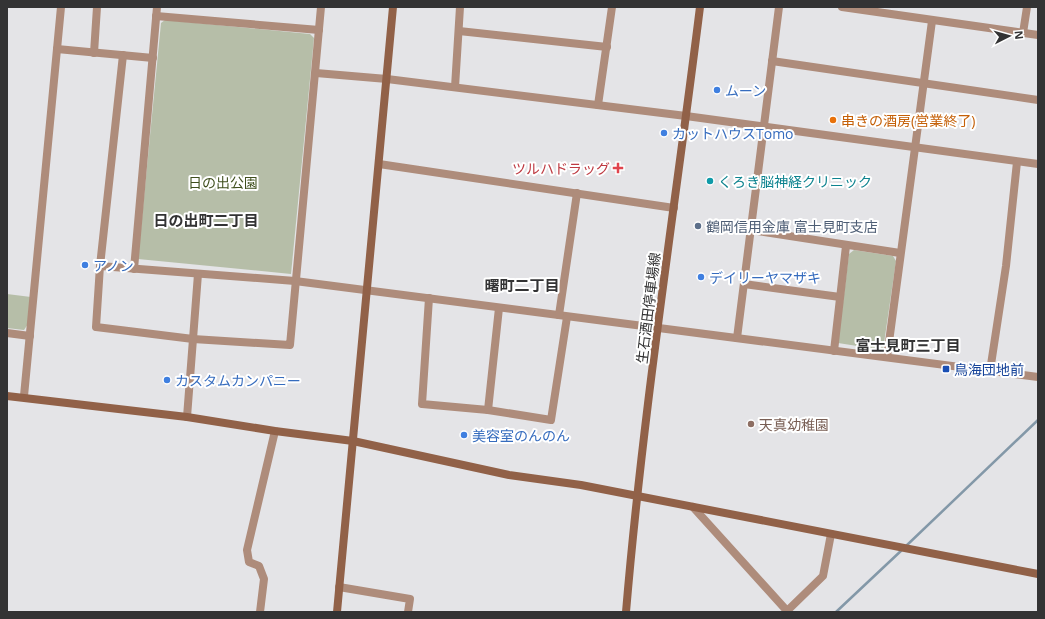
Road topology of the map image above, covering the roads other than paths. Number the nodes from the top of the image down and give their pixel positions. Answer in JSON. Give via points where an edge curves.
{"nodes":[{"id":1,"x":61,"y":7,"type":"edge"},
{"id":2,"x":97,"y":7,"type":"edge"},
{"id":3,"x":157,"y":7,"type":"edge"},
{"id":4,"x":321,"y":7,"type":"edge"},
{"id":5,"x":393,"y":7,"type":"edge"},
{"id":6,"x":460,"y":7,"type":"edge"},
{"id":7,"x":612,"y":7,"type":"edge"},
{"id":8,"x":700,"y":7,"type":"edge"},
{"id":9,"x":779,"y":7,"type":"edge"},
{"id":10,"x":842,"y":7,"type":"edge"},
{"id":11,"x":1027,"y":7,"type":"edge"},
{"id":12,"x":156,"y":16,"type":"junction"},
{"id":13,"x":932,"y":21,"type":"junction"},
{"id":14,"x":319,"y":30,"type":"junction"},
{"id":15,"x":459,"y":31,"type":"junction"},
{"id":16,"x":1023,"y":33,"type":"junction"},
{"id":17,"x":1038,"y":35,"type":"edge"},
{"id":18,"x":607,"y":47,"type":"junction"},
{"id":19,"x":57,"y":49,"type":"junction"},
{"id":20,"x":94,"y":53,"type":"junction"},
{"id":21,"x":122,"y":55,"type":"junction"},
{"id":22,"x":153,"y":58,"type":"junction"},
{"id":23,"x":772,"y":61,"type":"junction"},
{"id":24,"x":316,"y":73,"type":"junction"},
{"id":25,"x":387,"y":79,"type":"junction"},
{"id":26,"x":924,"y":83,"type":"junction"},
{"id":27,"x":455,"y":87,"type":"junction"},
{"id":28,"x":1038,"y":100,"type":"edge"},
{"id":29,"x":598,"y":105,"type":"junction"},
{"id":30,"x":686,"y":116,"type":"junction"},
{"id":31,"x":764,"y":128,"type":"junction"},
{"id":32,"x":915,"y":148,"type":"junction"},
{"id":33,"x":1017,"y":162,"type":"junction"},
{"id":34,"x":379,"y":164,"type":"junction"},
{"id":35,"x":1038,"y":164,"type":"edge"},
{"id":36,"x":577,"y":193,"type":"junction"},
{"id":37,"x":674,"y":208,"type":"junction"},
{"id":38,"x":751,"y":230,"type":"junction"},
{"id":39,"x":846,"y":246,"type":"junction"},
{"id":40,"x":900,"y":253,"type":"junction"},
{"id":41,"x":100,"y":266,"type":"junction"},
{"id":42,"x":134,"y":269,"type":"junction"},
{"id":43,"x":198,"y":274,"type":"junction"},
{"id":44,"x":295,"y":281,"type":"junction"},
{"id":45,"x":744,"y":284,"type":"junction"},
{"id":46,"x":365,"y":290,"type":"junction"},
{"id":47,"x":840,"y":297,"type":"junction"},
{"id":48,"x":429,"y":298,"type":"junction"},
{"id":49,"x":499,"y":308,"type":"junction"},
{"id":50,"x":563,"y":316,"type":"junction"},
{"id":51,"x":658,"y":328,"type":"junction"},
{"id":52,"x":7,"y":333,"type":"edge"},
{"id":53,"x":30,"y":336,"type":"junction"},
{"id":54,"x":737,"y":338,"type":"junction"},
{"id":55,"x":193,"y":339,"type":"junction"},
{"id":56,"x":834,"y":350,"type":"junction"},
{"id":57,"x":887,"y":357,"type":"junction"},
{"id":58,"x":990,"y":371,"type":"junction"},
{"id":59,"x":1038,"y":377,"type":"edge"},
{"id":60,"x":7,"y":396,"type":"edge"},
{"id":61,"x":24,"y":396,"type":"junction"},
{"id":62,"x":488,"y":410,"type":"junction"},
{"id":63,"x":187,"y":417,"type":"junction"},
{"id":64,"x":275,"y":431,"type":"junction"},
{"id":65,"x":353,"y":441,"type":"junction"},
{"id":66,"x":638,"y":497,"type":"junction"},
{"id":67,"x":693,"y":507,"type":"junction"},
{"id":68,"x":831,"y":534,"type":"junction"},
{"id":69,"x":1038,"y":574,"type":"edge"},
{"id":70,"x":340,"y":587,"type":"junction"},
{"id":71,"x":788,"y":611,"type":"edge"},
{"id":72,"x":260,"y":612,"type":"edge"},
{"id":73,"x":337,"y":612,"type":"edge"},
{"id":74,"x":408,"y":612,"type":"edge"},
{"id":75,"x":626,"y":612,"type":"edge"}],
"edges":[{"from":1,"to":19,"type":"street"},
{"from":2,"to":20,"type":"street"},
{"from":3,"to":12,"type":"street"},
{"from":4,"to":14,"type":"street"},
{"from":5,"to":25,"type":"street"},
{"from":6,"to":15,"type":"street"},
{"from":7,"to":18,"type":"street"},
{"from":8,"to":30,"type":"street","name":"生石酒田停車場線"},
{"from":9,"to":23,"type":"street"},
{"from":10,"to":13,"type":"street"},
{"from":11,"to":16,"type":"street"},
{"from":12,"to":14,"type":"street"},
{"from":12,"to":22,"type":"street"},
{"from":13,"to":16,"type":"street"},
{"from":13,"to":26,"type":"street"},
{"from":14,"to":24,"type":"street"},
{"from":15,"to":18,"type":"street"},
{"from":15,"to":27,"type":"street"},
{"from":16,"to":17,"type":"street"},
{"from":18,"to":29,"type":"street"},
{"from":19,"to":20,"type":"street"},
{"from":19,"to":53,"type":"street"},
{"from":20,"to":21,"type":"street"},
{"from":21,"to":22,"type":"street"},
{"from":21,"to":41,"type":"street"},
{"from":22,"to":42,"type":"street"},
{"from":23,"to":26,"type":"street"},
{"from":23,"to":31,"type":"street"},
{"from":24,"to":25,"type":"street"},
{"from":24,"to":44,"type":"street"},
{"from":25,"to":27,"type":"street"},
{"from":25,"to":34,"type":"street"},
{"from":26,"to":28,"type":"street"},
{"from":26,"to":32,"type":"street"},
{"from":27,"to":29,"type":"street"},
{"from":29,"to":30,"type":"street"},
{"from":30,"to":31,"type":"street"},
{"from":30,"to":37,"type":"street","name":"生石酒田停車場線"},
{"from":31,"to":32,"type":"street"},
{"from":31,"to":38,"type":"street"},
{"from":32,"to":33,"type":"street"},
{"from":32,"to":40,"type":"street"},
{"from":33,"to":35,"type":"street"},
{"from":33,"to":58,"type":"street","via":[[1006,266]]},
{"from":34,"to":36,"type":"street"},
{"from":34,"to":46,"type":"street"},
{"from":36,"to":37,"type":"street"},
{"from":36,"to":50,"type":"street"},
{"from":37,"to":51,"type":"street","name":"生石酒田停車場線"},
{"from":38,"to":39,"type":"street"},
{"from":38,"to":45,"type":"street"},
{"from":39,"to":40,"type":"street"},
{"from":39,"to":47,"type":"street"},
{"from":40,"to":57,"type":"street"},
{"from":41,"to":42,"type":"street"},
{"from":41,"to":55,"type":"street","via":[[96,327]]},
{"from":42,"to":43,"type":"street"},
{"from":43,"to":44,"type":"street"},
{"from":43,"to":55,"type":"street"},
{"from":44,"to":46,"type":"street"},
{"from":44,"to":55,"type":"street","via":[[290,345]]},
{"from":45,"to":47,"type":"street"},
{"from":45,"to":54,"type":"street"},
{"from":46,"to":48,"type":"street"},
{"from":46,"to":65,"type":"street"},
{"from":47,"to":56,"type":"street"},
{"from":48,"to":49,"type":"street"},
{"from":48,"to":62,"type":"street","via":[[422,404]]},
{"from":49,"to":50,"type":"street"},
{"from":49,"to":62,"type":"street"},
{"from":50,"to":51,"type":"street"},
{"from":50,"to":62,"type":"street","via":[[551,420]]},
{"from":51,"to":54,"type":"street"},
{"from":51,"to":66,"type":"street","name":"生石酒田停車場線"},
{"from":52,"to":53,"type":"street"},
{"from":53,"to":61,"type":"street"},
{"from":54,"to":56,"type":"street"},
{"from":55,"to":63,"type":"street"},
{"from":56,"to":57,"type":"street"},
{"from":57,"to":58,"type":"street"},
{"from":58,"to":59,"type":"street"},
{"from":60,"to":61,"type":"street"},
{"from":61,"to":63,"type":"street"},
{"from":63,"to":64,"type":"street"},
{"from":64,"to":65,"type":"street"},
{"from":64,"to":72,"type":"street","via":[[247,550],[249,562],[259,566],[264,579]]},
{"from":65,"to":66,"type":"street","via":[[509,475],[581,485]]},
{"from":65,"to":70,"type":"street"},
{"from":66,"to":67,"type":"street"},
{"from":66,"to":75,"type":"street","name":"生石酒田停車場線"},
{"from":67,"to":68,"type":"street"},
{"from":67,"to":71,"type":"street"},
{"from":68,"to":69,"type":"street"},
{"from":68,"to":71,"type":"street","via":[[823,576]]},
{"from":70,"to":73,"type":"street"},
{"from":70,"to":74,"type":"street","via":[[410,599]]}]}
